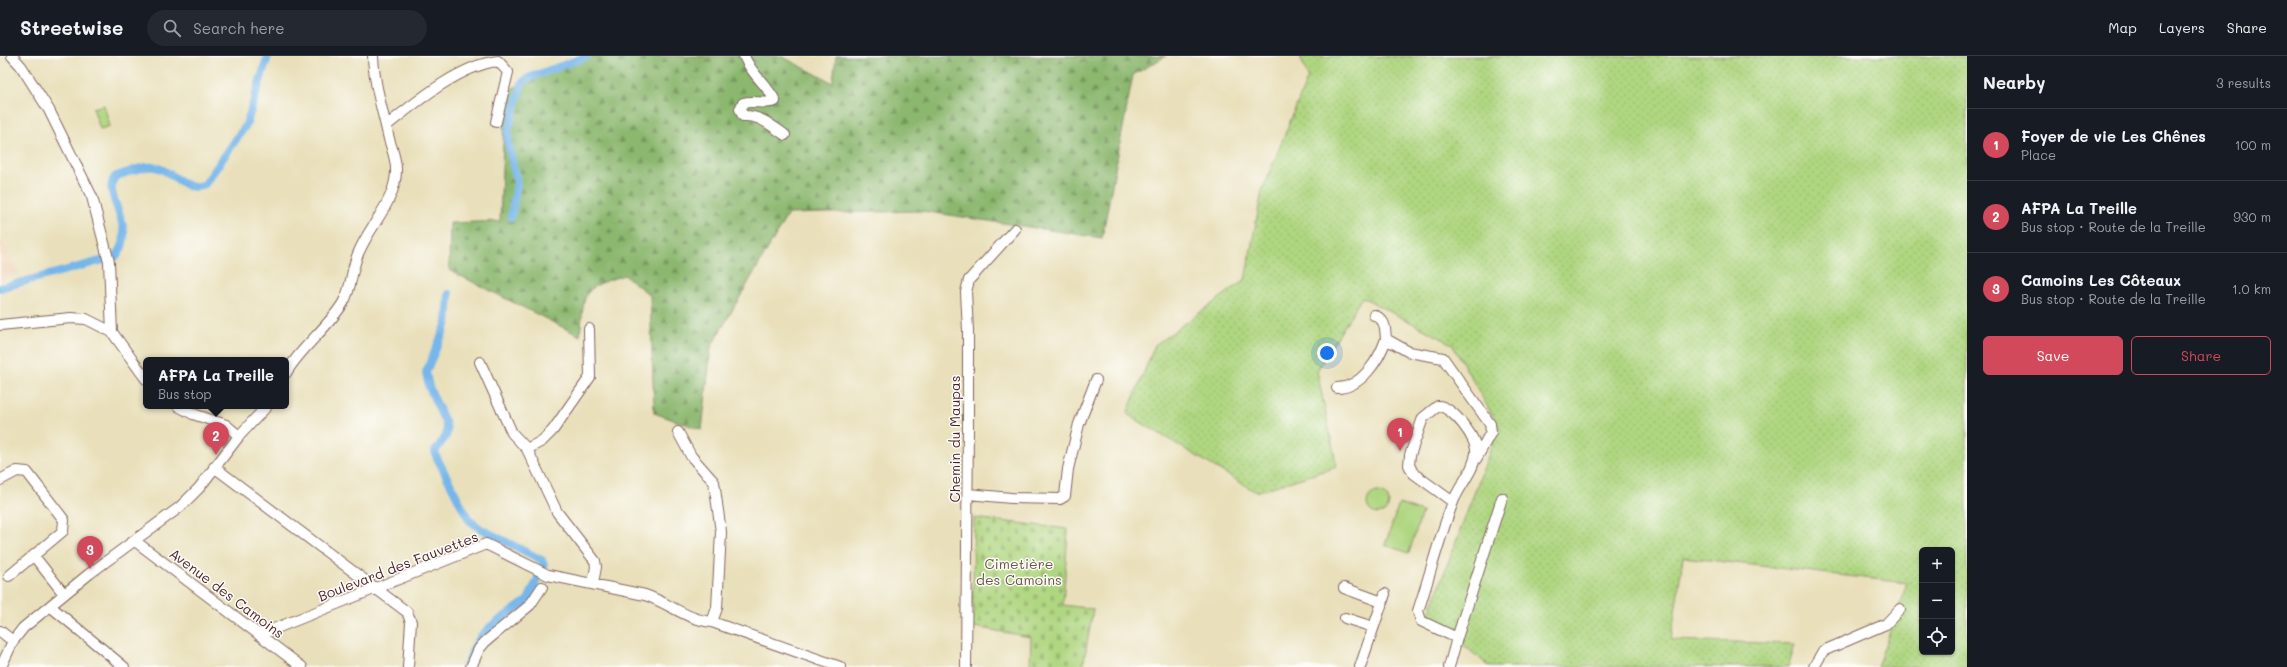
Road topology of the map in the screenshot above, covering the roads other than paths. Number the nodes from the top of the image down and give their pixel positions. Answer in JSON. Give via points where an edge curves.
{"nodes":[{"id":1,"x":12,"y":56,"type":"edge"},
{"id":2,"x":373,"y":56,"type":"edge"},
{"id":3,"x":744,"y":56,"type":"edge"},
{"id":4,"x":496,"y":122,"type":"dead end"},
{"id":5,"x":386,"y":126,"type":"junction"},
{"id":6,"x":786,"y":135,"type":"dead end"},
{"id":7,"x":1015,"y":229,"type":"dead end"},
{"id":8,"x":1374,"y":315,"type":"dead end"},
{"id":9,"x":0,"y":325,"type":"edge"},
{"id":10,"x":589,"y":329,"type":"dead end"},
{"id":11,"x":112,"y":332,"type":"junction"},
{"id":12,"x":1386,"y":340,"type":"junction"},
{"id":13,"x":480,"y":362,"type":"dead end"},
{"id":14,"x":289,"y":368,"type":"edge"},
{"id":15,"x":143,"y":375,"type":"edge"},
{"id":16,"x":1096,"y":380,"type":"dead end"},
{"id":17,"x":1337,"y":388,"type":"dead end"},
{"id":18,"x":184,"y":409,"type":"edge"},
{"id":19,"x":264,"y":409,"type":"edge"},
{"id":20,"x":678,"y":432,"type":"dead end"},
{"id":21,"x":239,"y":436,"type":"junction"},
{"id":22,"x":527,"y":449,"type":"junction"},
{"id":23,"x":1474,"y":462,"type":"junction"},
{"id":24,"x":214,"y":467,"type":"junction"},
{"id":25,"x":0,"y":480,"type":"edge"},
{"id":26,"x":968,"y":494,"type":"junction"},
{"id":27,"x":1502,"y":498,"type":"dead end"},
{"id":28,"x":1453,"y":502,"type":"junction"},
{"id":29,"x":135,"y":541,"type":"junction"},
{"id":30,"x":34,"y":556,"type":"junction"},
{"id":31,"x":10,"y":576,"type":"dead end"},
{"id":32,"x":593,"y":583,"type":"junction"},
{"id":33,"x":377,"y":588,"type":"junction"},
{"id":34,"x":542,"y":588,"type":"dead end"},
{"id":35,"x":1344,"y":588,"type":"dead end"},
{"id":36,"x":64,"y":594,"type":"junction"},
{"id":37,"x":50,"y":606,"type":"junction"},
{"id":38,"x":1900,"y":609,"type":"dead end"},
{"id":39,"x":1345,"y":618,"type":"dead end"},
{"id":40,"x":712,"y":622,"type":"junction"},
{"id":41,"x":1373,"y":627,"type":"junction"},
{"id":42,"x":0,"y":631,"type":"edge"},
{"id":43,"x":259,"y":635,"type":"junction"},
{"id":44,"x":1457,"y":638,"type":"junction"},
{"id":45,"x":13,"y":641,"type":"junction"},
{"id":46,"x":1,"y":667,"type":"edge"},
{"id":47,"x":124,"y":667,"type":"edge"},
{"id":48,"x":302,"y":667,"type":"edge"},
{"id":49,"x":408,"y":667,"type":"edge"},
{"id":50,"x":471,"y":667,"type":"edge"},
{"id":51,"x":840,"y":667,"type":"edge"},
{"id":52,"x":966,"y":667,"type":"edge"},
{"id":53,"x":1360,"y":667,"type":"edge"},
{"id":54,"x":1449,"y":667,"type":"edge"},
{"id":55,"x":1814,"y":667,"type":"edge"}],
"edges":[{"from":1,"to":11,"type":"street","via":[[21,66],[67,142],[92,197],[108,258]]},
{"from":2,"to":5,"type":"street","via":[[374,78]]},
{"from":3,"to":6,"type":"street","via":[[756,77],[775,101],[767,104],[743,103],[740,109],[743,116],[760,118]]},
{"from":4,"to":5,"type":"street","via":[[508,72],[498,61],[488,62],[459,76],[426,96]]},
{"from":5,"to":14,"type":"street","via":[[396,167],[391,194],[357,255],[350,288],[344,302]]},
{"from":7,"to":26,"type":"street","name":"Chemin du Maupas","via":[[969,280],[966,292]]},
{"from":8,"to":12,"type":"street","via":[[1381,318],[1385,324]]},
{"from":9,"to":11,"type":"street","via":[[71,318],[86,319]]},
{"from":10,"to":22,"type":"street","via":[[590,376],[553,430],[542,441]]},
{"from":11,"to":15,"type":"street"},
{"from":12,"to":17,"type":"street","via":[[1372,366],[1357,381],[1344,388]]},
{"from":12,"to":23,"type":"street","via":[[1409,352],[1436,356],[1448,363],[1462,387],[1490,424],[1491,432]]},
{"from":13,"to":22,"type":"street","via":[[512,433]]},
{"from":16,"to":26,"type":"street","via":[[1080,424],[1068,469],[1065,496],[1060,499],[1011,498]]},
{"from":18,"to":21,"type":"street","via":[[226,425]]},
{"from":19,"to":21,"type":"street"},
{"from":20,"to":40,"type":"street","via":[[691,456],[714,482],[721,532],[717,608]]},
{"from":21,"to":24,"type":"street"},
{"from":22,"to":32,"type":"street","via":[[557,512],[595,561]]},
{"from":23,"to":28,"type":"street"},
{"from":23,"to":28,"type":"street","via":[[1475,444],[1451,409],[1438,406],[1423,418],[1409,464],[1413,473]]},
{"from":24,"to":29,"type":"street","via":[[199,488],[180,507]]},
{"from":24,"to":33,"type":"street"},
{"from":25,"to":30,"type":"street","via":[[17,471],[27,472],[64,520],[63,531]]},
{"from":26,"to":52,"type":"street","name":"Chemin du Maupas"},
{"from":27,"to":44,"type":"street"},
{"from":28,"to":44,"type":"street","via":[[1418,611],[1419,617],[1428,626]]},
{"from":29,"to":36,"type":"street"},
{"from":29,"to":43,"type":"street","name":"Avenue des Camoins"},
{"from":30,"to":31,"type":"street"},
{"from":30,"to":36,"type":"street"},
{"from":32,"to":33,"type":"street","name":"Boulevard des Fauvettes","via":[[543,573],[486,544]]},
{"from":32,"to":40,"type":"street","name":"Boulevard des Fauvettes","via":[[659,599],[697,620]]},
{"from":33,"to":43,"type":"street","name":"Boulevard des Fauvettes"},
{"from":33,"to":49,"type":"street","via":[[407,612],[411,622]]},
{"from":34,"to":50,"type":"street","via":[[530,605],[485,642]]},
{"from":35,"to":41,"type":"street","via":[[1383,598]]},
{"from":36,"to":37,"type":"street"},
{"from":37,"to":45,"type":"street","via":[[30,621]]},
{"from":37,"to":47,"type":"street"},
{"from":38,"to":55,"type":"street","via":[[1886,624],[1823,651]]},
{"from":39,"to":41,"type":"street"},
{"from":40,"to":51,"type":"street","name":"Boulevard des Fauvettes"},
{"from":41,"to":53,"type":"street"},
{"from":42,"to":45,"type":"street"},
{"from":43,"to":48,"type":"street","name":"Avenue des Camoins"},
{"from":44,"to":54,"type":"street"},
{"from":45,"to":46,"type":"street"}]}
